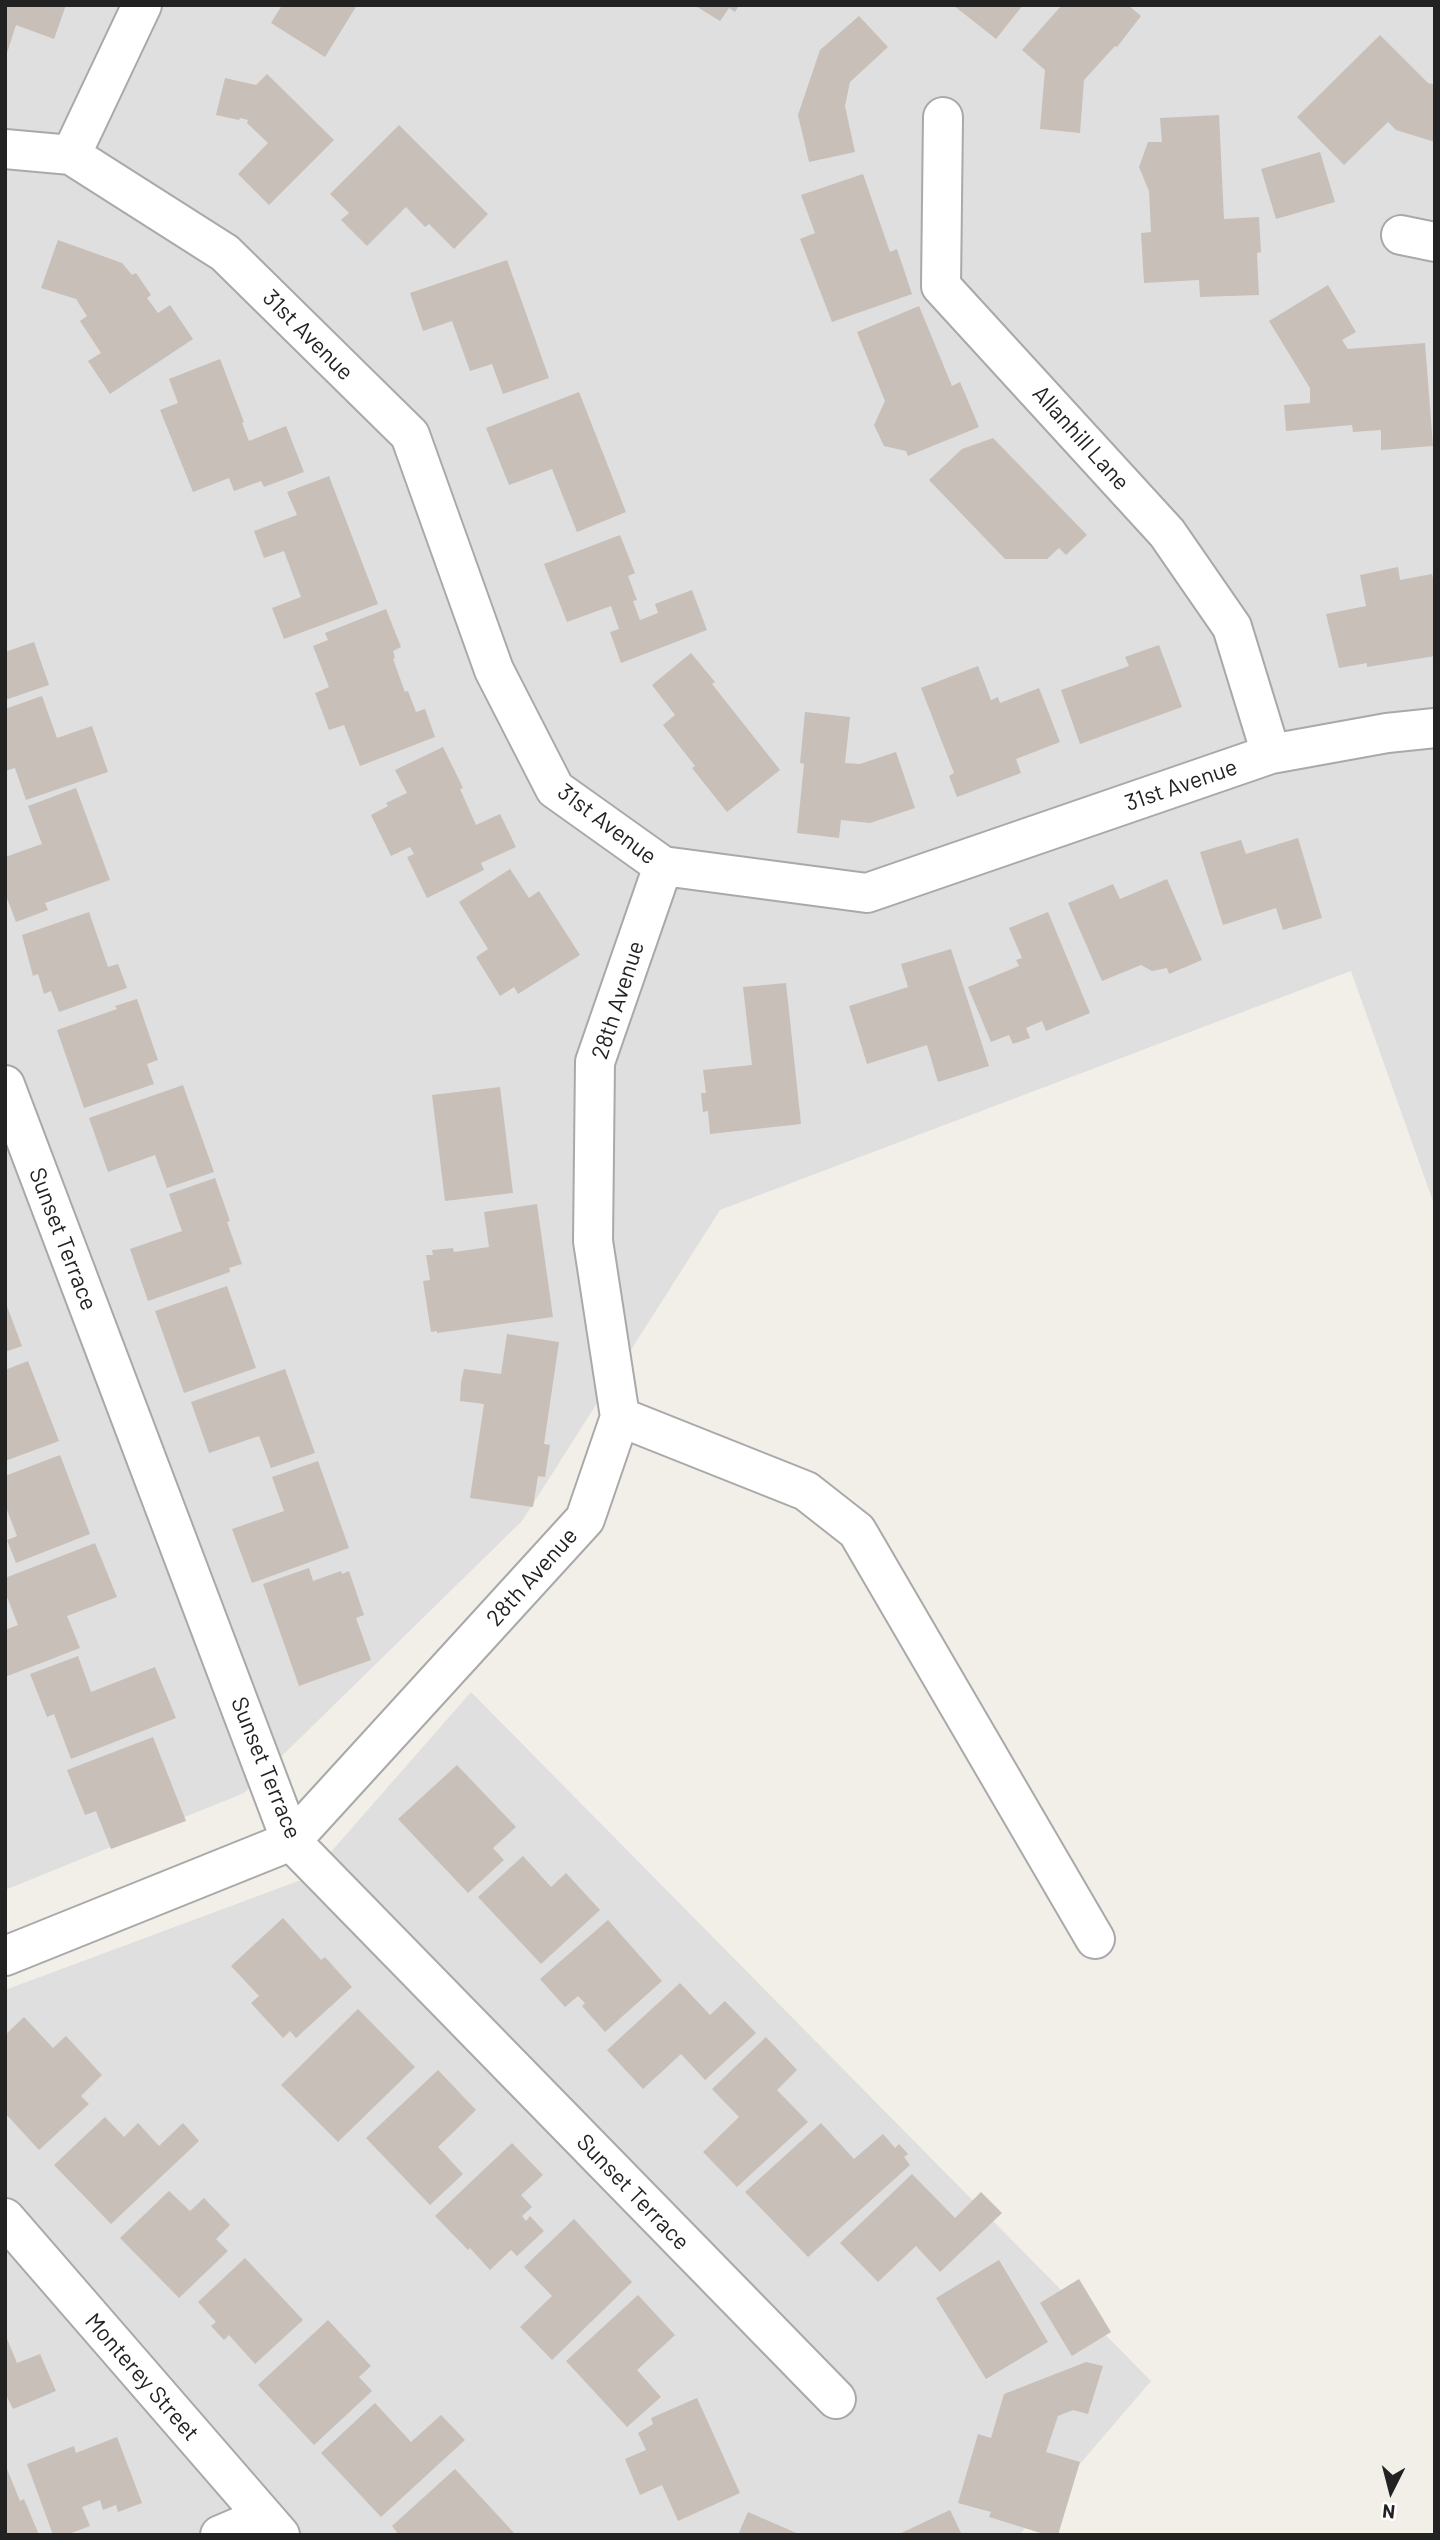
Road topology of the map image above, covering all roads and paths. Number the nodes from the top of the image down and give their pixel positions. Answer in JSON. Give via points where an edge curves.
{"nodes":[{"id":1,"x":142,"y":5,"type":"edge"},
{"id":2,"x":943,"y":117,"type":"dead end"},
{"id":3,"x":5,"y":149,"type":"edge"},
{"id":4,"x":71,"y":155,"type":"junction"},
{"id":5,"x":1435,"y":728,"type":"edge"},
{"id":6,"x":1271,"y":754,"type":"junction"},
{"id":7,"x":663,"y":866,"type":"junction"},
{"id":8,"x":5,"y":1085,"type":"edge"},
{"id":9,"x":620,"y":1417,"type":"junction"},
{"id":10,"x":291,"y":1841,"type":"junction"},
{"id":11,"x":1095,"y":1939,"type":"dead end"},
{"id":12,"x":5,"y":1956,"type":"edge"},
{"id":13,"x":5,"y":2218,"type":"edge"},
{"id":14,"x":836,"y":2399,"type":"dead end"},
{"id":15,"x":271,"y":2526,"type":"edge"},
{"id":16,"x":220,"y":2535,"type":"edge"}],
"edges":[{"from":1,"to":4,"type":"street"},
{"from":2,"to":6,"type":"street","name":"Allanhill Lane","via":[[942,286],[1167,533],[1232,627]]},
{"from":3,"to":4,"type":"street","name":"31st Avenue"},
{"from":4,"to":7,"type":"street","name":"31st Avenue","via":[[225,253],[410,435],[494,670],[555,789]]},
{"from":5,"to":6,"type":"street","name":"31st Avenue"},
{"from":6,"to":7,"type":"street","name":"31st Avenue","via":[[867,893]]},
{"from":7,"to":9,"type":"street","name":"28th Avenue","via":[[595,1062],[593,1241]]},
{"from":8,"to":10,"type":"street","name":"Sunset Terrace"},
{"from":9,"to":10,"type":"street","name":"28th Avenue","via":[[585,1519]]},
{"from":9,"to":11,"type":"street","via":[[806,1491],[857,1531]]},
{"from":10,"to":12,"type":"street","name":"28th Avenue"},
{"from":10,"to":14,"type":"street","name":"Sunset Terrace"},
{"from":13,"to":15,"type":"street","name":"Monterey Street"},
{"from":15,"to":16,"type":"street"}]}
